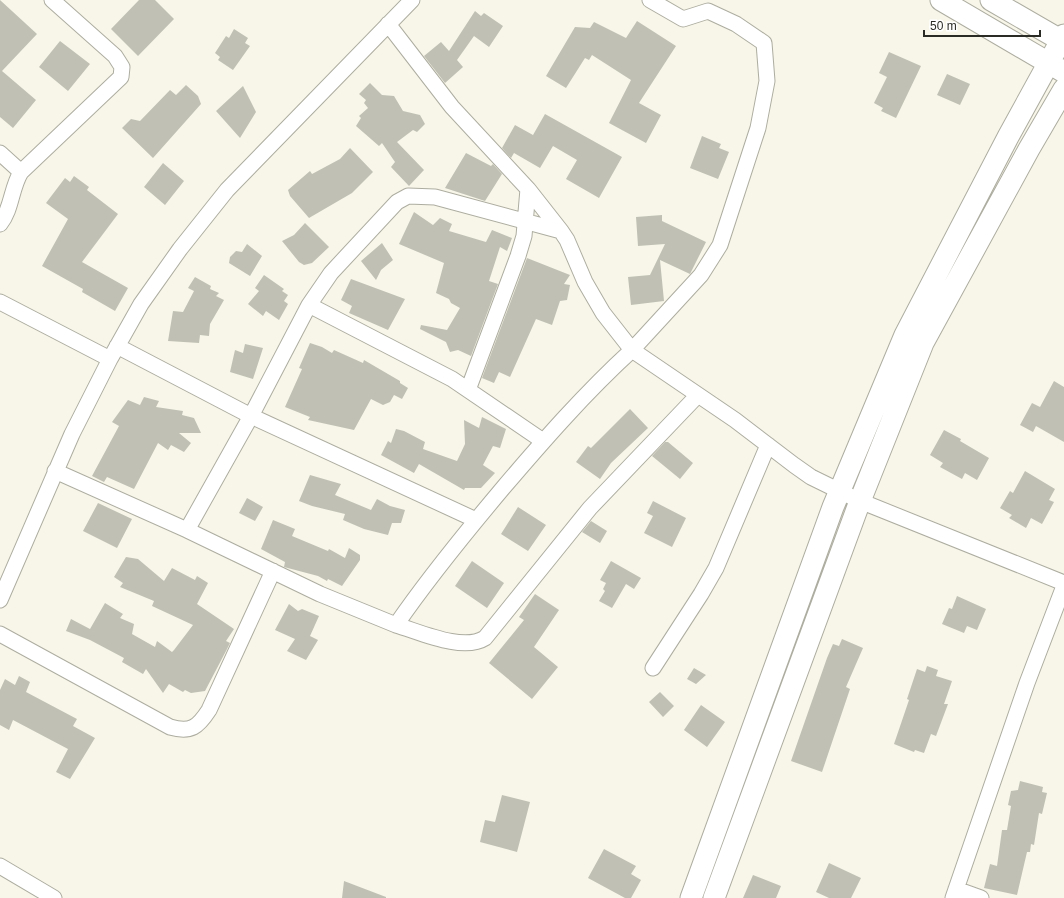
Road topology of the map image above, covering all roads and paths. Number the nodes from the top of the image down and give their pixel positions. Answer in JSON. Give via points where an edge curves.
{"nodes":[{"id":1,"x":52,"y":0,"type":"edge"},
{"id":2,"x":412,"y":0,"type":"edge"},
{"id":3,"x":650,"y":0,"type":"edge"},
{"id":4,"x":941,"y":0,"type":"edge"},
{"id":5,"x":991,"y":0,"type":"edge"},
{"id":6,"x":388,"y":24,"type":"junction"},
{"id":7,"x":1063,"y":39,"type":"edge"},
{"id":8,"x":1056,"y":67,"type":"edge"},
{"id":9,"x":1064,"y":89,"type":"edge"},
{"id":10,"x":0,"y":153,"type":"edge"},
{"id":11,"x":21,"y":172,"type":"junction"},
{"id":12,"x":528,"y":189,"type":"junction"},
{"id":13,"x":524,"y":222,"type":"junction"},
{"id":14,"x":0,"y":224,"type":"edge"},
{"id":15,"x":561,"y":231,"type":"junction"},
{"id":16,"x":0,"y":302,"type":"edge"},
{"id":17,"x":309,"y":305,"type":"junction"},
{"id":18,"x":117,"y":346,"type":"junction"},
{"id":19,"x":632,"y":350,"type":"junction"},
{"id":20,"x":110,"y":359,"type":"junction"},
{"id":21,"x":468,"y":390,"type":"junction"},
{"id":22,"x":698,"y":395,"type":"junction"},
{"id":23,"x":251,"y":416,"type":"junction"},
{"id":24,"x":543,"y":441,"type":"junction"},
{"id":25,"x":768,"y":445,"type":"junction"},
{"id":26,"x":55,"y":470,"type":"junction"},
{"id":27,"x":839,"y":491,"type":"junction"},
{"id":28,"x":860,"y":500,"type":"junction"},
{"id":29,"x":476,"y":520,"type":"junction"},
{"id":30,"x":187,"y":530,"type":"junction"},
{"id":31,"x":273,"y":571,"type":"junction"},
{"id":32,"x":1064,"y":584,"type":"edge"},
{"id":33,"x":0,"y":600,"type":"edge"},
{"id":34,"x":396,"y":625,"type":"junction"},
{"id":35,"x":0,"y":634,"type":"edge"},
{"id":36,"x":653,"y":668,"type":"dead end"},
{"id":37,"x":0,"y":866,"type":"edge"},
{"id":38,"x":954,"y":894,"type":"edge"},
{"id":39,"x":54,"y":898,"type":"edge"},
{"id":40,"x":691,"y":898,"type":"edge"},
{"id":41,"x":714,"y":898,"type":"edge"},
{"id":42,"x":982,"y":898,"type":"edge"}],
"edges":[{"from":1,"to":11,"type":"street","via":[[114,56],[122,67],[121,77]]},
{"from":2,"to":6,"type":"street"},
{"from":3,"to":19,"type":"street","via":[[683,19],[708,11],[736,24],[764,43],[767,81],[758,128],[720,245],[701,275]]},
{"from":4,"to":8,"type":"street"},
{"from":5,"to":7,"type":"street"},
{"from":6,"to":12,"type":"street","via":[[452,108]]},
{"from":6,"to":18,"type":"street","via":[[227,190],[141,304]]},
{"from":7,"to":8,"type":"street"},
{"from":8,"to":27,"type":"street","via":[[905,335]]},
{"from":9,"to":28,"type":"street","via":[[924,343]]},
{"from":10,"to":11,"type":"street"},
{"from":11,"to":14,"type":"street","via":[[14,182]]},
{"from":12,"to":13,"type":"street"},
{"from":12,"to":15,"type":"street"},
{"from":13,"to":15,"type":"street"},
{"from":13,"to":17,"type":"street","via":[[435,197],[408,196],[397,202],[344,257]]},
{"from":13,"to":21,"type":"street","via":[[524,236],[518,256]]},
{"from":15,"to":19,"type":"street","via":[[603,313]]},
{"from":16,"to":20,"type":"street"},
{"from":17,"to":21,"type":"street","via":[[413,358]]},
{"from":17,"to":23,"type":"street"},
{"from":18,"to":20,"type":"street"},
{"from":18,"to":23,"type":"street"},
{"from":19,"to":22,"type":"street"},
{"from":19,"to":24,"type":"street","via":[[594,385]]},
{"from":20,"to":26,"type":"street"},
{"from":21,"to":24,"type":"street"},
{"from":22,"to":25,"type":"street"},
{"from":22,"to":34,"type":"street","via":[[590,508],[485,638],[478,642],[454,642]]},
{"from":23,"to":29,"type":"street"},
{"from":23,"to":30,"type":"street"},
{"from":24,"to":29,"type":"street"},
{"from":25,"to":27,"type":"street","via":[[800,469]]},
{"from":25,"to":36,"type":"street","via":[[716,568]]},
{"from":26,"to":30,"type":"street"},
{"from":26,"to":33,"type":"street"},
{"from":27,"to":28,"type":"street"},
{"from":27,"to":40,"type":"street"},
{"from":28,"to":32,"type":"street"},
{"from":28,"to":41,"type":"street"},
{"from":29,"to":34,"type":"street"},
{"from":30,"to":31,"type":"street"},
{"from":31,"to":34,"type":"street","via":[[320,594]]},
{"from":31,"to":35,"type":"street","via":[[209,710],[198,724],[184,731],[170,727]]},
{"from":32,"to":38,"type":"street"},
{"from":37,"to":39,"type":"street"},
{"from":38,"to":42,"type":"street"}]}
